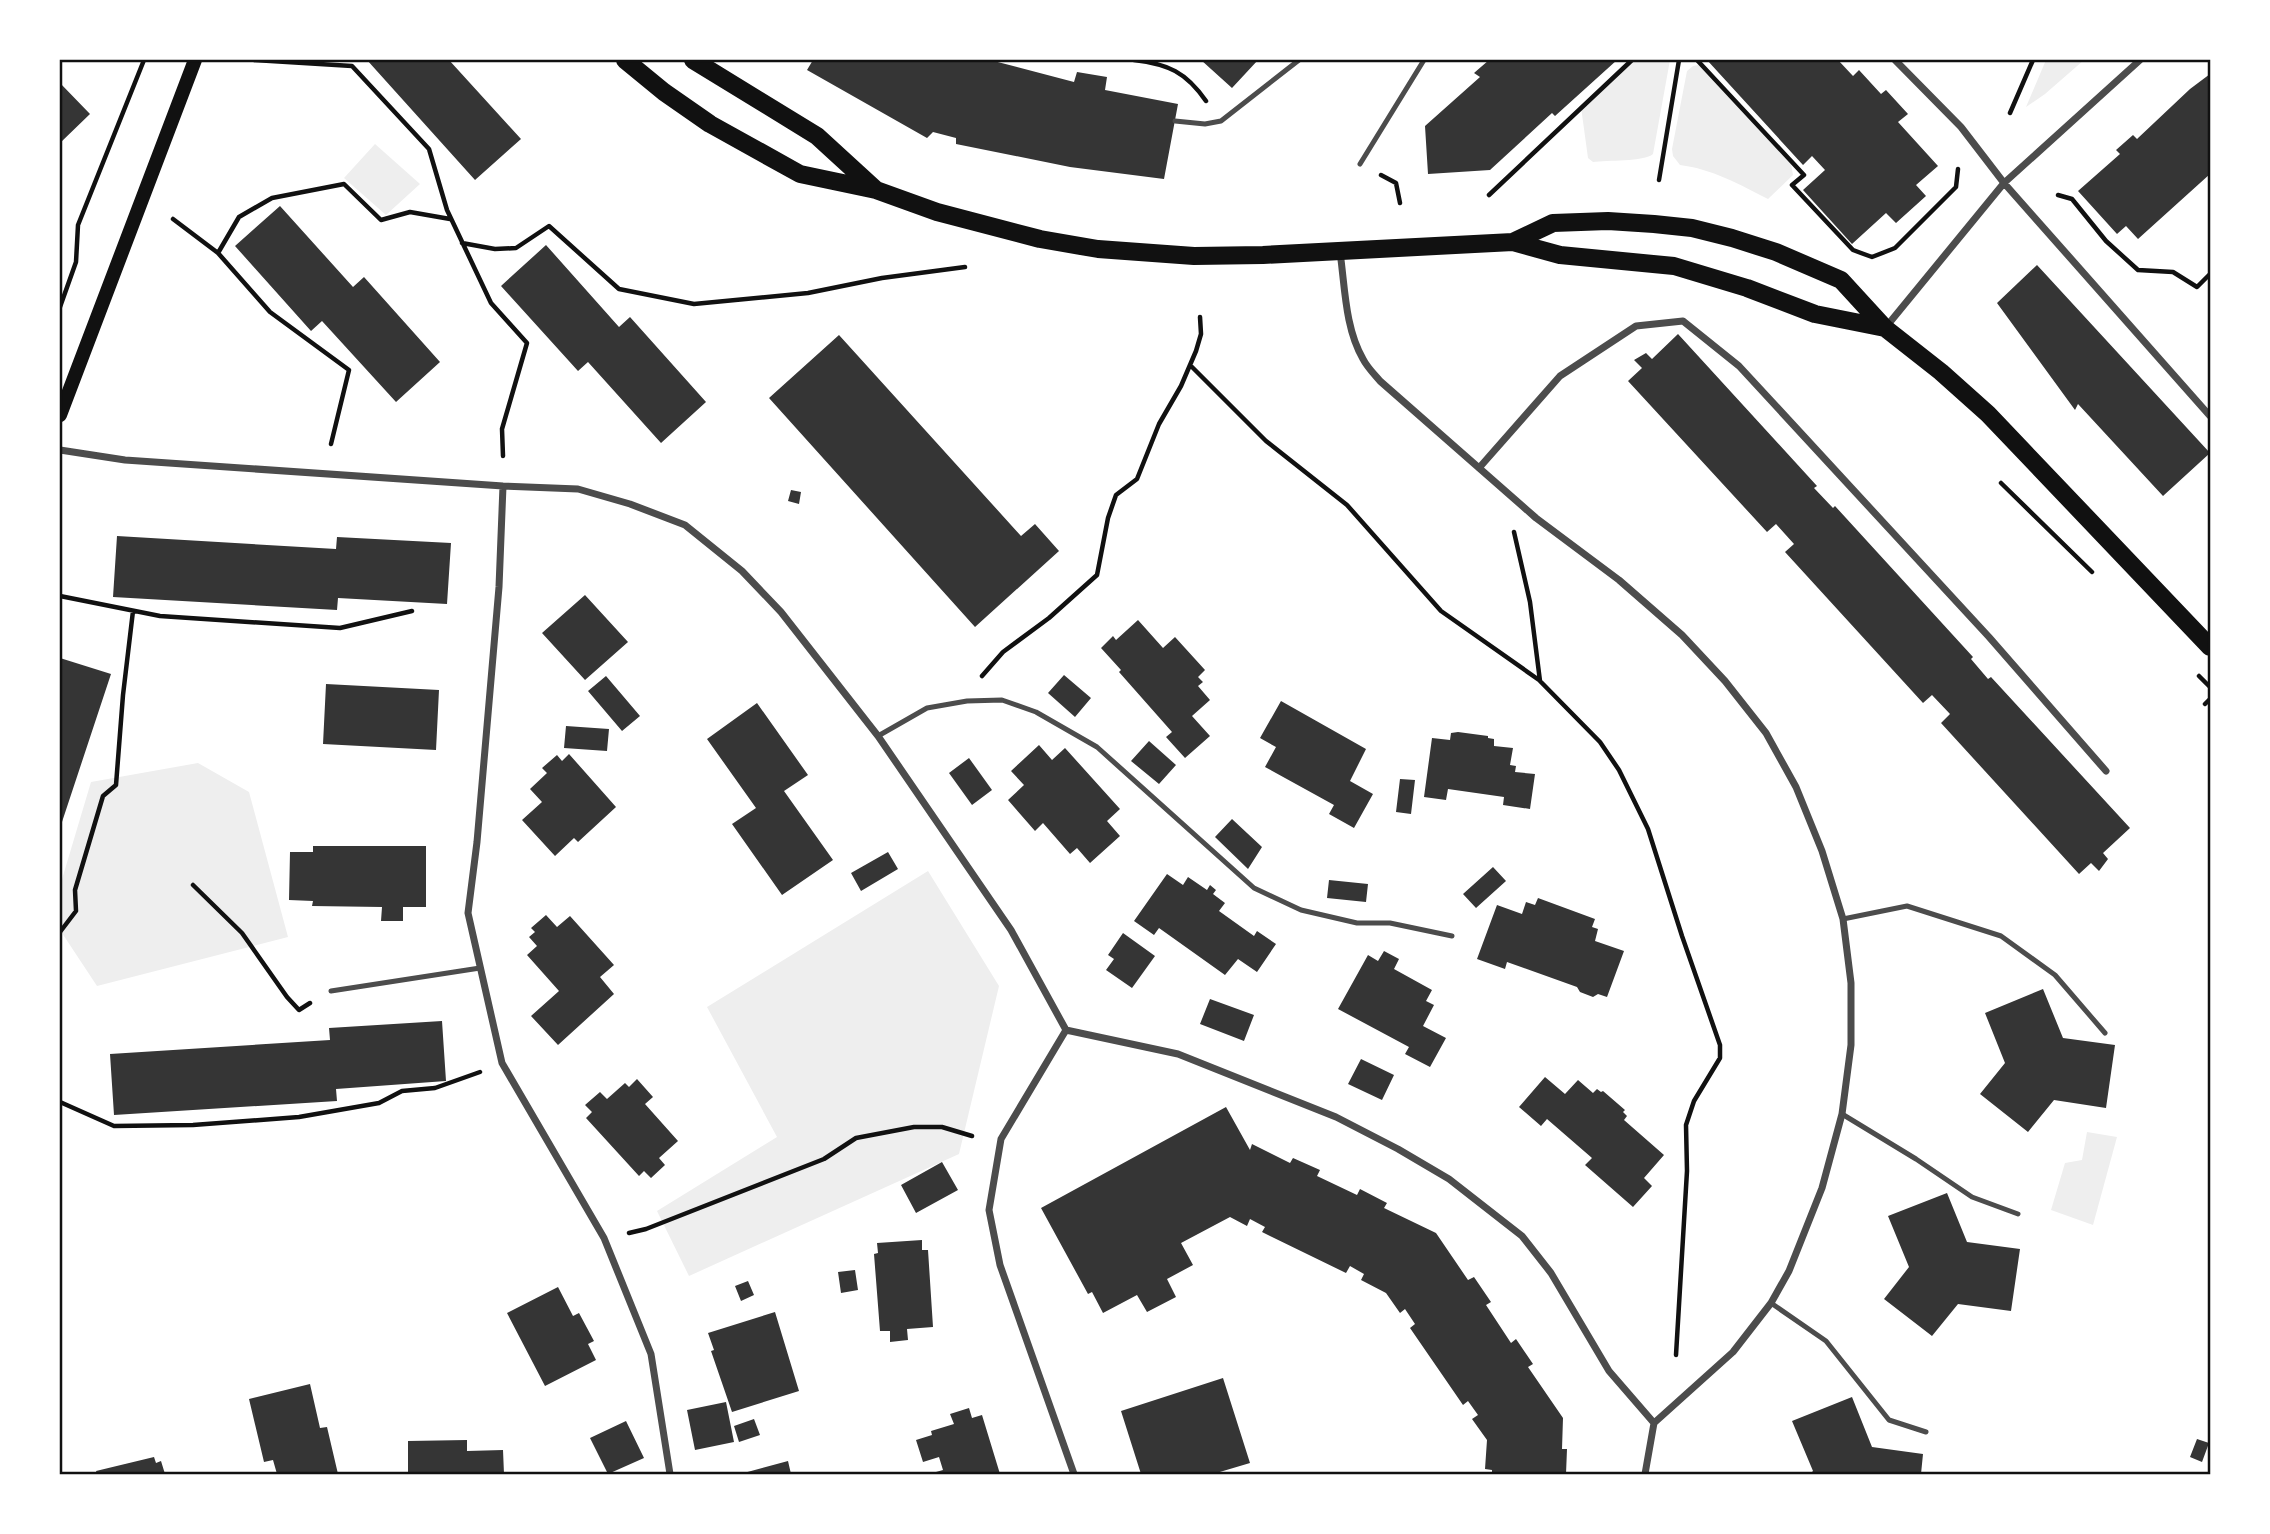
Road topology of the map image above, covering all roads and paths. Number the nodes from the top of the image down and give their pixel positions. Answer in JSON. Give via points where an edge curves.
{"nodes":[{"id":1,"x":144,"y":60,"type":"edge"},
{"id":2,"x":195,"y":60,"type":"edge"},
{"id":3,"x":254,"y":60,"type":"edge"},
{"id":4,"x":625,"y":60,"type":"edge"},
{"id":5,"x":693,"y":60,"type":"edge"},
{"id":6,"x":1134,"y":60,"type":"edge"},
{"id":7,"x":1299,"y":60,"type":"edge"},
{"id":8,"x":1424,"y":60,"type":"edge"},
{"id":9,"x":1632,"y":60,"type":"edge"},
{"id":10,"x":1679,"y":60,"type":"edge"},
{"id":11,"x":1697,"y":60,"type":"edge"},
{"id":12,"x":1895,"y":60,"type":"edge"},
{"id":13,"x":2033,"y":60,"type":"edge"},
{"id":14,"x":2140,"y":60,"type":"edge"},
{"id":15,"x":1197,"y":88,"type":"dead end"},
{"id":16,"x":2010,"y":113,"type":"dead end"},
{"id":17,"x":1175,"y":121,"type":"dead end"},
{"id":18,"x":1961,"y":127,"type":"junction"},
{"id":19,"x":1360,"y":164,"type":"joint"},
{"id":20,"x":1659,"y":180,"type":"dead end"},
{"id":21,"x":2004,"y":183,"type":"junction"},
{"id":22,"x":876,"y":190,"type":"junction"},
{"id":23,"x":1489,"y":195,"type":"dead end"},
{"id":24,"x":2058,"y":195,"type":"dead end"},
{"id":25,"x":1400,"y":203,"type":"dead end"},
{"id":26,"x":173,"y":219,"type":"dead end"},
{"id":27,"x":451,"y":219,"type":"junction"},
{"id":28,"x":1513,"y":242,"type":"junction"},
{"id":29,"x":462,"y":243,"type":"junction"},
{"id":30,"x":1340,"y":252,"type":"junction"},
{"id":31,"x":218,"y":253,"type":"junction"},
{"id":32,"x":965,"y":267,"type":"dead end"},
{"id":33,"x":2210,"y":274,"type":"edge"},
{"id":34,"x":60,"y":307,"type":"edge"},
{"id":35,"x":1200,"y":317,"type":"dead end"},
{"id":36,"x":1885,"y":328,"type":"junction"},
{"id":37,"x":1190,"y":365,"type":"junction"},
{"id":38,"x":60,"y":415,"type":"edge"},
{"id":39,"x":2210,"y":416,"type":"edge"},
{"id":40,"x":331,"y":444,"type":"dead end"},
{"id":41,"x":60,"y":450,"type":"edge"},
{"id":42,"x":503,"y":456,"type":"dead end"},
{"id":43,"x":1479,"y":468,"type":"junction"},
{"id":44,"x":503,"y":486,"type":"junction"},
{"id":45,"x":1505,"y":491,"type":"junction"},
{"id":46,"x":60,"y":596,"type":"edge"},
{"id":47,"x":133,"y":611,"type":"junction"},
{"id":48,"x":412,"y":611,"type":"dead end"},
{"id":49,"x":2210,"y":647,"type":"edge"},
{"id":50,"x":1540,"y":681,"type":"junction"},
{"id":51,"x":2210,"y":699,"type":"edge"},
{"id":52,"x":967,"y":701,"type":"junction"},
{"id":53,"x":2205,"y":704,"type":"dead end"},
{"id":54,"x":878,"y":736,"type":"junction"},
{"id":55,"x":2106,"y":771,"type":"dead end"},
{"id":56,"x":193,"y":885,"type":"dead end"},
{"id":57,"x":1843,"y":919,"type":"junction"},
{"id":58,"x":60,"y":932,"type":"edge"},
{"id":59,"x":1452,"y":936,"type":"dead end"},
{"id":60,"x":480,"y":968,"type":"junction"},
{"id":61,"x":331,"y":991,"type":"joint"},
{"id":62,"x":1066,"y":1030,"type":"junction"},
{"id":63,"x":2105,"y":1033,"type":"dead end"},
{"id":64,"x":502,"y":1063,"type":"junction"},
{"id":65,"x":60,"y":1102,"type":"edge"},
{"id":66,"x":1842,"y":1114,"type":"junction"},
{"id":67,"x":972,"y":1136,"type":"dead end"},
{"id":68,"x":2018,"y":1214,"type":"dead end"},
{"id":69,"x":604,"y":1238,"type":"junction"},
{"id":70,"x":1771,"y":1303,"type":"junction"},
{"id":71,"x":1676,"y":1355,"type":"dead end"},
{"id":72,"x":1654,"y":1423,"type":"junction"},
{"id":73,"x":1926,"y":1432,"type":"dead end"},
{"id":74,"x":1646,"y":1474,"type":"edge"},
{"id":75,"x":670,"y":1475,"type":"edge"},
{"id":76,"x":1074,"y":1475,"type":"edge"}],
"edges":[{"from":1,"to":34,"type":"path","via":[[78,225],[76,262]]},
{"from":2,"to":38,"type":"main road"},
{"from":3,"to":27,"type":"path","via":[[352,66],[429,149]]},
{"from":4,"to":22,"type":"main road","via":[[710,124],[800,174]]},
{"from":5,"to":22,"type":"main road","via":[[817,136]]},
{"from":6,"to":15,"type":"path","via":[[1170,67]]},
{"from":7,"to":17,"type":"lane","via":[[1221,121]]},
{"from":8,"to":19,"type":"lane"},
{"from":9,"to":23,"type":"path"},
{"from":10,"to":20,"type":"path"},
{"from":11,"to":18,"type":"path","via":[[1804,174],[1793,186],[1853,250],[1872,257],[1895,248],[1956,187],[1959,171],[1943,146]]},
{"from":12,"to":18,"type":"street"},
{"from":13,"to":16,"type":"path"},
{"from":14,"to":21,"type":"street"},
{"from":18,"to":21,"type":"street"},
{"from":19,"to":25,"type":"path","via":[[1396,183]]},
{"from":21,"to":36,"type":"street"},
{"from":21,"to":39,"type":"street"},
{"from":22,"to":30,"type":"main road","via":[[979,224],[1098,249],[1194,256]]},
{"from":24,"to":33,"type":"path","via":[[2072,199],[2106,241],[2138,270],[2173,272],[2197,287]]},
{"from":26,"to":31,"type":"path"},
{"from":27,"to":29,"type":"path"},
{"from":27,"to":31,"type":"path","via":[[410,212],[381,220],[344,184],[272,198],[239,217]]},
{"from":28,"to":30,"type":"main road"},
{"from":28,"to":36,"type":"main road","via":[[1560,255],[1674,266],[1815,314]]},
{"from":28,"to":36,"type":"main road","via":[[1553,223],[1608,221],[1692,228],[1776,253],[1841,280]]},
{"from":29,"to":32,"type":"path","via":[[516,248],[549,226],[619,289],[694,304],[808,293]]},
{"from":29,"to":42,"type":"path","via":[[491,303],[527,343],[502,429]]},
{"from":30,"to":43,"type":"street","via":[[1347,309],[1363,359],[1380,381]]},
{"from":31,"to":40,"type":"path","via":[[270,312],[349,370]]},
{"from":35,"to":37,"type":"path","via":[[1201,334]]},
{"from":36,"to":49,"type":"main road","via":[[1989,414]]},
{"from":37,"to":50,"type":"path","via":[[1266,441],[1346,505],[1441,611]]},
{"from":37,"to":52,"type":"path","via":[[1137,479],[1116,495],[1097,575],[1003,652]]},
{"from":41,"to":44,"type":"street","via":[[125,460]]},
{"from":43,"to":45,"type":"street"},
{"from":43,"to":55,"type":"street","via":[[1560,376],[1636,326],[1683,321],[1739,366]]},
{"from":44,"to":54,"type":"street","via":[[578,489],[685,525],[742,571],[781,612]]},
{"from":44,"to":60,"type":"street","via":[[499,587],[468,913]]},
{"from":45,"to":50,"type":"path","via":[[1530,602]]},
{"from":45,"to":57,"type":"street","via":[[1619,580],[1682,635],[1725,681],[1766,733],[1797,787]]},
{"from":46,"to":47,"type":"path"},
{"from":47,"to":48,"type":"path","via":[[341,628]]},
{"from":47,"to":58,"type":"path","via":[[116,785],[103,796],[75,890],[76,911]]},
{"from":50,"to":71,"type":"path","via":[[1600,742],[1625,782],[1648,829],[1720,1045],[1720,1058],[1686,1125]]},
{"from":51,"to":53,"type":"path"},
{"from":52,"to":54,"type":"lane","via":[[927,708]]},
{"from":52,"to":59,"type":"lane","via":[[1002,700],[1036,712],[1097,747],[1254,888],[1301,910]]},
{"from":54,"to":62,"type":"street","via":[[1011,930]]},
{"from":56,"to":61,"type":"path","via":[[242,933],[299,1010]]},
{"from":57,"to":63,"type":"lane","via":[[1907,906],[2001,936],[2055,975]]},
{"from":57,"to":66,"type":"street","via":[[1851,984],[1851,1045]]},
{"from":60,"to":61,"type":"lane"},
{"from":60,"to":64,"type":"street"},
{"from":62,"to":72,"type":"street","via":[[1178,1054],[1336,1117],[1449,1179],[1522,1236],[1551,1273],[1609,1371]]},
{"from":62,"to":76,"type":"street","via":[[1001,1139],[989,1210],[1000,1265]]},
{"from":64,"to":65,"type":"path","via":[[435,1088],[402,1091],[379,1103],[299,1117],[114,1126]]},
{"from":64,"to":69,"type":"street"},
{"from":66,"to":68,"type":"lane","via":[[1972,1197]]},
{"from":66,"to":70,"type":"street","via":[[1822,1188]]},
{"from":67,"to":69,"type":"path","via":[[914,1127],[856,1138],[799,1169],[646,1229]]},
{"from":69,"to":75,"type":"street","via":[[651,1354]]},
{"from":70,"to":72,"type":"street","via":[[1733,1352]]},
{"from":70,"to":73,"type":"lane","via":[[1826,1341],[1889,1420]]},
{"from":72,"to":74,"type":"street"}]}
